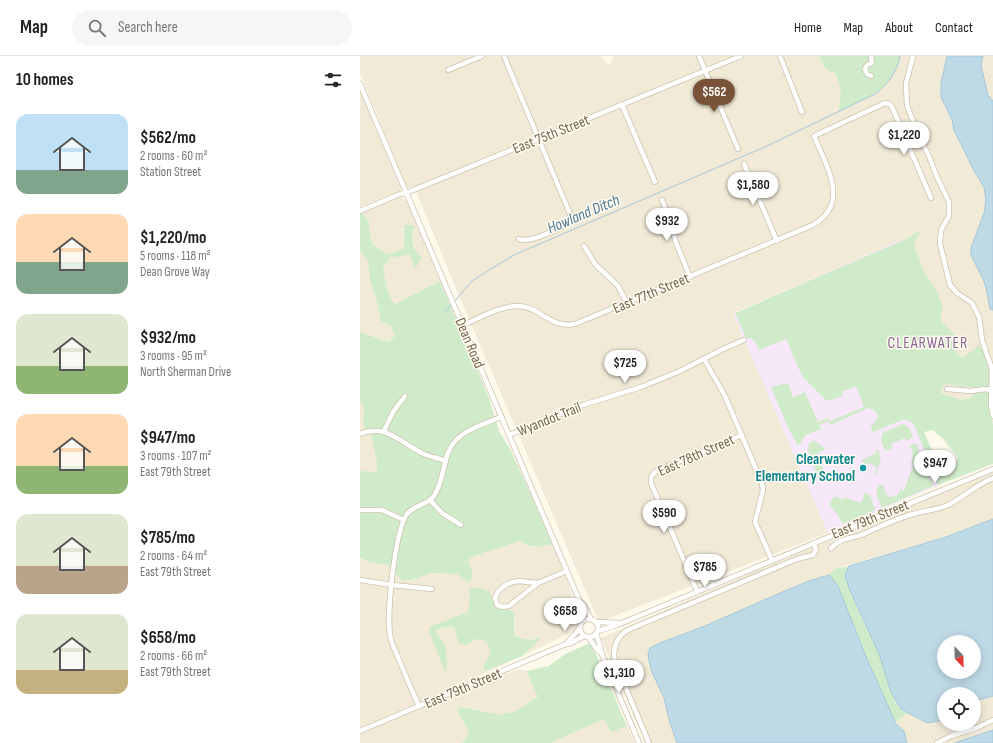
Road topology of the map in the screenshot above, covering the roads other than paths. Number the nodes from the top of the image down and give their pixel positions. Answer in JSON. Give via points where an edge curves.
{"nodes":[{"id":1,"x":482,"y":56,"type":"edge"},
{"id":2,"x":504,"y":56,"type":"edge"},
{"id":3,"x":699,"y":56,"type":"edge"},
{"id":4,"x":742,"y":56,"type":"edge"},
{"id":5,"x":780,"y":56,"type":"edge"},
{"id":6,"x":871,"y":56,"type":"edge"},
{"id":7,"x":913,"y":56,"type":"edge"},
{"id":8,"x":448,"y":70,"type":"dead end"},
{"id":9,"x":706,"y":71,"type":"junction"},
{"id":10,"x":871,"y":76,"type":"dead end"},
{"id":11,"x":360,"y":84,"type":"edge"},
{"id":12,"x":622,"y":105,"type":"junction"},
{"id":13,"x":802,"y":112,"type":"dead end"},
{"id":14,"x":539,"y":139,"type":"junction"},
{"id":15,"x":738,"y":149,"type":"dead end"},
{"id":16,"x":744,"y":164,"type":"dead end"},
{"id":17,"x":655,"y":182,"type":"dead end"},
{"id":18,"x":406,"y":193,"type":"junction"},
{"id":19,"x":931,"y":198,"type":"dead end"},
{"id":20,"x":662,"y":200,"type":"dead end"},
{"id":21,"x":360,"y":211,"type":"edge"},
{"id":22,"x":519,"y":239,"type":"dead end"},
{"id":23,"x":777,"y":241,"type":"junction"},
{"id":24,"x":584,"y":246,"type":"dead end"},
{"id":25,"x":690,"y":277,"type":"junction"},
{"id":26,"x":628,"y":303,"type":"junction"},
{"id":27,"x":463,"y":325,"type":"junction"},
{"id":28,"x":744,"y":340,"type":"dead end"},
{"id":29,"x":704,"y":359,"type":"junction"},
{"id":30,"x":947,"y":389,"type":"dead end"},
{"id":31,"x":992,"y":390,"type":"junction"},
{"id":32,"x":405,"y":396,"type":"dead end"},
{"id":33,"x":501,"y":416,"type":"junction"},
{"id":34,"x":993,"y":416,"type":"edge"},
{"id":35,"x":384,"y":431,"type":"junction"},
{"id":36,"x":360,"y":434,"type":"edge"},
{"id":37,"x":509,"y":435,"type":"junction"},
{"id":38,"x":742,"y":435,"type":"junction"},
{"id":39,"x":446,"y":461,"type":"junction"},
{"id":40,"x":993,"y":469,"type":"edge"},
{"id":41,"x":993,"y":478,"type":"edge"},
{"id":42,"x":430,"y":500,"type":"junction"},
{"id":43,"x":360,"y":510,"type":"edge"},
{"id":44,"x":404,"y":520,"type":"junction"},
{"id":45,"x":461,"y":525,"type":"dead end"},
{"id":46,"x":814,"y":543,"type":"junction"},
{"id":47,"x":831,"y":548,"type":"dead end"},
{"id":48,"x":772,"y":560,"type":"junction"},
{"id":49,"x":567,"y":571,"type":"junction"},
{"id":50,"x":360,"y":580,"type":"edge"},
{"id":51,"x":538,"y":583,"type":"junction"},
{"id":52,"x":392,"y":585,"type":"junction"},
{"id":53,"x":432,"y":589,"type":"dead end"},
{"id":54,"x":697,"y":591,"type":"junction"},
{"id":55,"x":580,"y":602,"type":"junction"},
{"id":56,"x":591,"y":619,"type":"junction"},
{"id":57,"x":582,"y":622,"type":"junction"},
{"id":58,"x":597,"y":622,"type":"junction"},
{"id":59,"x":621,"y":622,"type":"junction"},
{"id":60,"x":580,"y":628,"type":"junction"},
{"id":61,"x":598,"y":632,"type":"junction"},
{"id":62,"x":586,"y":637,"type":"junction"},
{"id":63,"x":566,"y":644,"type":"junction"},
{"id":64,"x":601,"y":652,"type":"junction"},
{"id":65,"x":419,"y":706,"type":"junction"},
{"id":66,"x":993,"y":720,"type":"edge"},
{"id":67,"x":360,"y":731,"type":"edge"},
{"id":68,"x":639,"y":743,"type":"edge"},
{"id":69,"x":649,"y":743,"type":"edge"},
{"id":70,"x":938,"y":743,"type":"edge"}],
"edges":[{"from":1,"to":8,"type":"street"},
{"from":2,"to":14,"type":"street"},
{"from":3,"to":9,"type":"street"},
{"from":4,"to":9,"type":"street","name":"East 75th Street"},
{"from":5,"to":13,"type":"street"},
{"from":6,"to":10,"type":"street","via":[[872,63],[865,69]]},
{"from":7,"to":31,"type":"street","via":[[906,83],[908,105],[950,206],[949,216],[939,239],[948,281],[954,291],[972,303],[978,314],[982,340],[991,366]]},
{"from":9,"to":12,"type":"street","name":"East 75th Street"},
{"from":9,"to":15,"type":"street"},
{"from":11,"to":18,"type":"street","name":"Dean Road"},
{"from":12,"to":14,"type":"street","name":"East 75th Street"},
{"from":12,"to":17,"type":"street"},
{"from":14,"to":18,"type":"street","name":"East 75th Street"},
{"from":14,"to":22,"type":"street","via":[[573,221],[533,239]]},
{"from":16,"to":23,"type":"street"},
{"from":18,"to":21,"type":"street","name":"East 75th Street"},
{"from":18,"to":27,"type":"street","name":"Dean Road"},
{"from":19,"to":23,"type":"street","name":"East 77th Street","via":[[894,111],[888,103],[881,104],[814,136],[833,185],[831,207],[819,222]]},
{"from":20,"to":25,"type":"street"},
{"from":23,"to":25,"type":"street","name":"East 77th Street"},
{"from":24,"to":26,"type":"street","via":[[595,264],[620,288]]},
{"from":25,"to":26,"type":"street","name":"East 77th Street"},
{"from":26,"to":27,"type":"street","name":"East 77th Street","via":[[569,325],[558,324],[531,309],[518,306],[503,308]]},
{"from":27,"to":33,"type":"street","name":"Dean Road"},
{"from":28,"to":29,"type":"street","name":"Wyandot Trail"},
{"from":29,"to":37,"type":"street","name":"Wyandot Trail","via":[[641,387]]},
{"from":29,"to":38,"type":"street","via":[[725,396]]},
{"from":30,"to":31,"type":"street"},
{"from":31,"to":34,"type":"street"},
{"from":32,"to":35,"type":"street","via":[[393,412]]},
{"from":33,"to":37,"type":"street","name":"Dean Road"},
{"from":33,"to":39,"type":"street","via":[[461,434],[452,445]]},
{"from":35,"to":36,"type":"street","via":[[370,430]]},
{"from":35,"to":39,"type":"street","via":[[421,453]]},
{"from":37,"to":49,"type":"street","name":"Dean Road"},
{"from":38,"to":48,"type":"street","via":[[763,484],[755,522]]},
{"from":38,"to":54,"type":"street","name":"East 78th Street","via":[[656,471],[652,476],[651,483]]},
{"from":39,"to":42,"type":"street","via":[[440,483]]},
{"from":40,"to":46,"type":"street","name":"East 79th Street"},
{"from":41,"to":47,"type":"street","via":[[982,482],[948,505],[907,516],[840,541]]},
{"from":42,"to":44,"type":"street","via":[[414,508]]},
{"from":42,"to":45,"type":"street","via":[[442,513]]},
{"from":43,"to":44,"type":"street","via":[[382,510]]},
{"from":44,"to":52,"type":"street","via":[[394,560]]},
{"from":46,"to":48,"type":"street","name":"East 79th Street"},
{"from":46,"to":69,"type":"street","name":"East 79th Street","via":[[816,550],[813,555],[797,559],[630,628],[622,634],[616,643],[615,662]]},
{"from":48,"to":54,"type":"street","name":"East 79th Street"},
{"from":49,"to":51,"type":"street"},
{"from":49,"to":55,"type":"street","name":"Dean Road"},
{"from":50,"to":52,"type":"street"},
{"from":51,"to":51,"type":"street","via":[[518,581],[508,584],[499,591],[495,602],[498,606],[509,606]]},
{"from":52,"to":53,"type":"street"},
{"from":52,"to":65,"type":"street","via":[[390,637]]},
{"from":54,"to":59,"type":"street","name":"East 79th Street"},
{"from":55,"to":56,"type":"street","name":"Dean Road"},
{"from":55,"to":57,"type":"street","name":"Dean Road"},
{"from":56,"to":57,"type":"street"},
{"from":56,"to":58,"type":"street"},
{"from":57,"to":60,"type":"street"},
{"from":58,"to":59,"type":"street","name":"East 79th Street"},
{"from":58,"to":61,"type":"street"},
{"from":59,"to":61,"type":"street","name":"East 79th Street"},
{"from":60,"to":62,"type":"street","via":[[580,632]]},
{"from":60,"to":63,"type":"street","name":"East 79th Street"},
{"from":61,"to":62,"type":"street","via":[[592,637]]},
{"from":61,"to":64,"type":"street"},
{"from":62,"to":63,"type":"street","name":"East 79th Street"},
{"from":62,"to":64,"type":"street"},
{"from":63,"to":65,"type":"street","name":"East 79th Street"},
{"from":64,"to":68,"type":"street"},
{"from":65,"to":67,"type":"street","name":"East 79th Street"},
{"from":66,"to":70,"type":"street"}]}
